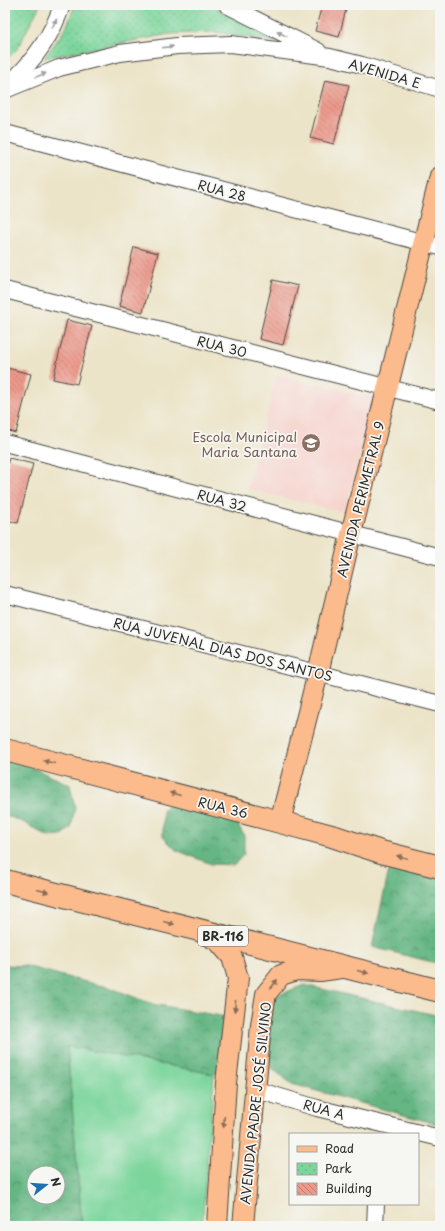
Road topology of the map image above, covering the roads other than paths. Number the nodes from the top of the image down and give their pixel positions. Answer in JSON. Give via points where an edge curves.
{"nodes":[{"id":1,"x":62,"y":5,"type":"edge"},
{"id":2,"x":226,"y":5,"type":"edge"},
{"id":3,"x":330,"y":57,"type":"junction"},
{"id":4,"x":5,"y":88,"type":"edge"},
{"id":5,"x":440,"y":89,"type":"edge"},
{"id":6,"x":5,"y":132,"type":"edge"},
{"id":7,"x":440,"y":177,"type":"edge"},
{"id":8,"x":432,"y":245,"type":"edge"},
{"id":9,"x":5,"y":290,"type":"edge"},
{"id":10,"x":388,"y":388,"type":"junction"},
{"id":11,"x":440,"y":401,"type":"edge"},
{"id":12,"x":5,"y":443,"type":"edge"},
{"id":13,"x":351,"y":534,"type":"junction"},
{"id":14,"x":440,"y":557,"type":"edge"},
{"id":15,"x":5,"y":594,"type":"edge"},
{"id":16,"x":318,"y":673,"type":"junction"},
{"id":17,"x":440,"y":704,"type":"edge"},
{"id":18,"x":5,"y":750,"type":"edge"},
{"id":19,"x":280,"y":822,"type":"junction"},
{"id":20,"x":440,"y":867,"type":"edge"},
{"id":21,"x":5,"y":881,"type":"edge"},
{"id":22,"x":197,"y":930,"type":"junction"},
{"id":23,"x":342,"y":968,"type":"junction"},
{"id":24,"x":440,"y":991,"type":"edge"},
{"id":25,"x":254,"y":1089,"type":"junction"},
{"id":26,"x":382,"y":1129,"type":"edge"},
{"id":27,"x":408,"y":1133,"type":"edge"},
{"id":28,"x":419,"y":1135,"type":"edge"},
{"id":29,"x":440,"y":1138,"type":"edge"},
{"id":30,"x":376,"y":1205,"type":"edge"},
{"id":31,"x":217,"y":1226,"type":"edge"},
{"id":32,"x":243,"y":1226,"type":"edge"},
{"id":33,"x":374,"y":1226,"type":"edge"}],
"edges":[{"from":4,"to":1,"type":"street","one_way":true,"via":[[43,46]]},
{"from":3,"to":2,"type":"street","one_way":true},
{"from":4,"to":3,"type":"street","one_way":true,"via":[[59,68],[120,53],[177,46],[231,44]]},
{"from":3,"to":5,"type":"street","name":"AVENIDA E"},
{"from":6,"to":8,"type":"street","name":"RUA 28"},
{"from":7,"to":8,"type":"main road","name":"AVENIDA PERIMETRAL 9"},
{"from":8,"to":10,"type":"main road","name":"AVENIDA PERIMETRAL 9"},
{"from":9,"to":10,"type":"street","name":"RUA 30"},
{"from":10,"to":11,"type":"street","name":"RUA 30"},
{"from":10,"to":13,"type":"main road","name":"AVENIDA PERIMETRAL 9"},
{"from":12,"to":13,"type":"street","name":"RUA 32"},
{"from":13,"to":14,"type":"street","name":"RUA 32"},
{"from":13,"to":16,"type":"main road","name":"AVENIDA PERIMETRAL 9"},
{"from":15,"to":16,"type":"street","name":"RUA JUVENAL DIAS DOS SANTOS"},
{"from":16,"to":17,"type":"street","name":"RUA JUVENAL DIAS DOS SANTOS"},
{"from":16,"to":19,"type":"main road","name":"AVENIDA PERIMETRAL 9"},
{"from":19,"to":18,"type":"highway","name":"RUA 36","one_way":true},
{"from":20,"to":19,"type":"highway","name":"RUA 36","one_way":true},
{"from":21,"to":22,"type":"highway","number":"BR-116","one_way":true},
{"from":22,"to":23,"type":"highway","number":"BR-116"},
{"from":22,"to":31,"type":"main road","name":"AVENIDA PADRE JOSÉ SILVINO","one_way":true,"via":[[219,942],[232,958],[238,978],[226,1083]]},
{"from":23,"to":24,"type":"highway","number":"BR-116","one_way":true},
{"from":25,"to":23,"type":"main road","name":"AVENIDA PADRE JOSÉ SILVINO","one_way":true,"via":[[266,994],[281,975],[297,970],[320,971]]},
{"from":25,"to":26,"type":"street","name":"RUA A"},
{"from":25,"to":32,"type":"main road","name":"AVENIDA PADRE JOSÉ SILVINO"},
{"from":26,"to":27,"type":"street","name":"RUA A"},
{"from":28,"to":29,"type":"street","name":"RUA A"},
{"from":30,"to":33,"type":"street"}]}
